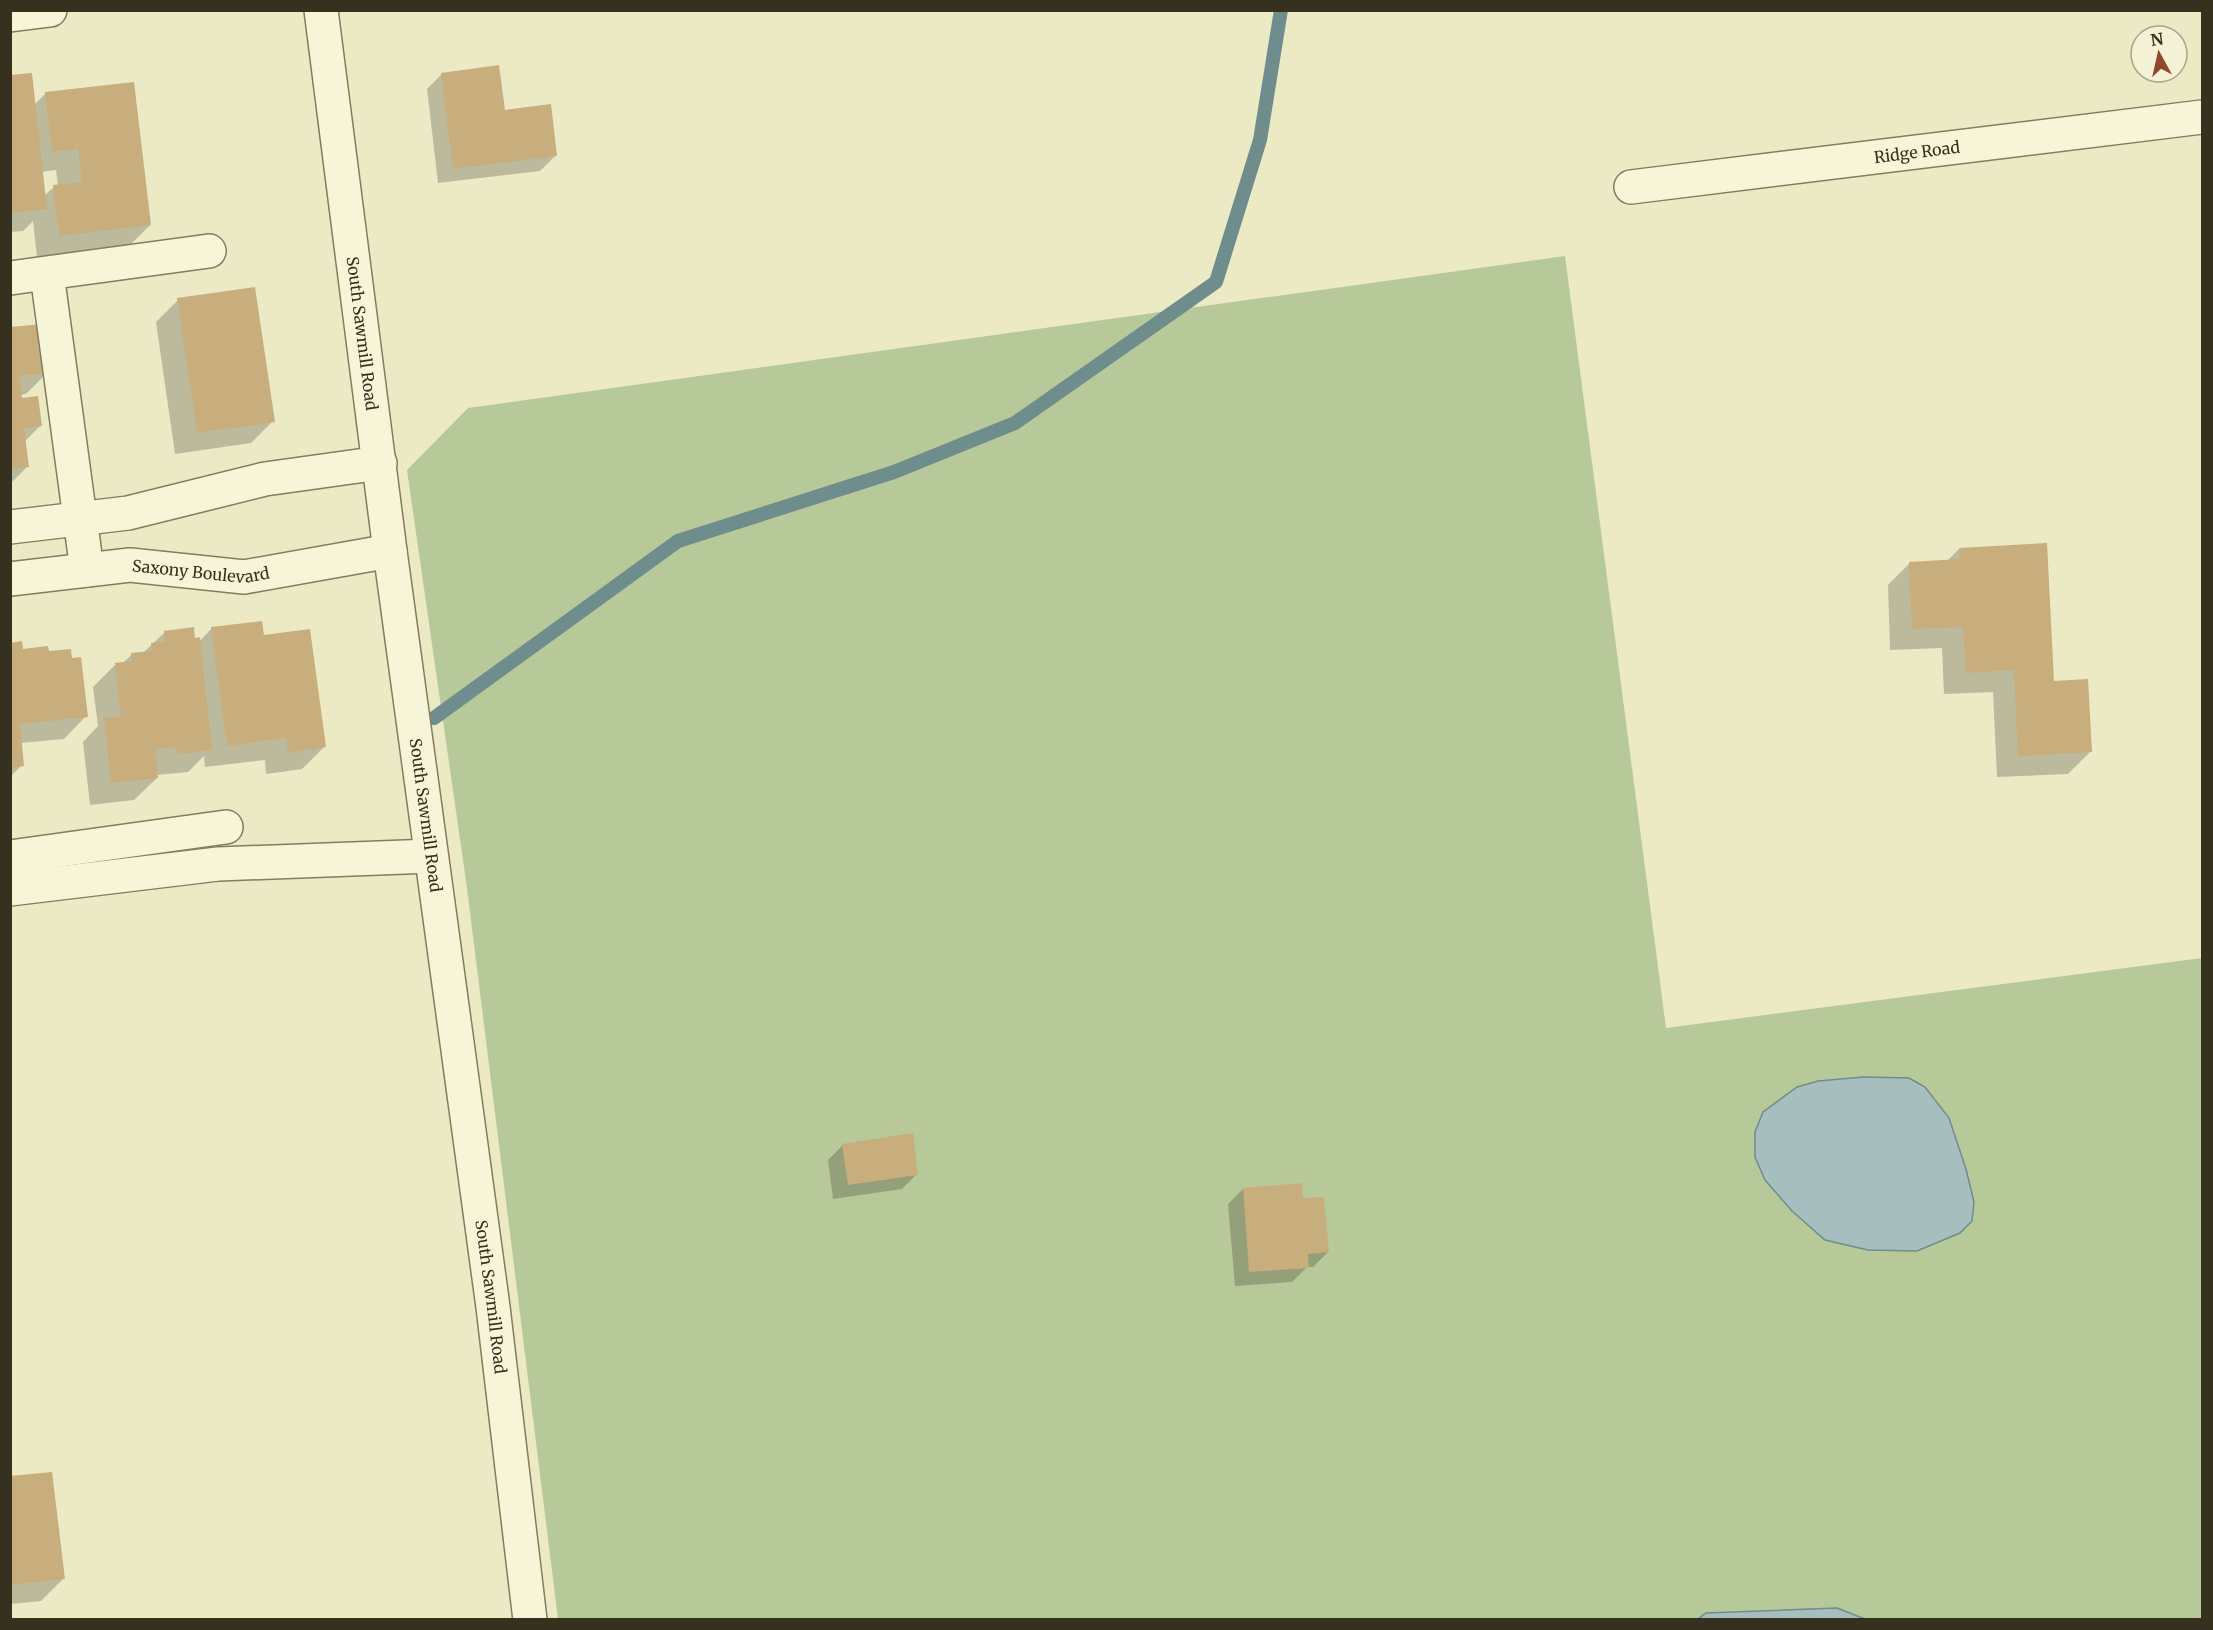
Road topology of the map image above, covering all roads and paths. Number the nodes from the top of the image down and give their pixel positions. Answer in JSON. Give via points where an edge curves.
{"nodes":[{"id":1,"x":50,"y":10,"type":"edge"},
{"id":2,"x":321,"y":10,"type":"edge"},
{"id":3,"x":10,"y":15,"type":"edge"},
{"id":4,"x":2202,"y":117,"type":"edge"},
{"id":5,"x":1631,"y":187,"type":"dead end"},
{"id":6,"x":209,"y":251,"type":"dead end"},
{"id":7,"x":47,"y":274,"type":"junction"},
{"id":8,"x":10,"y":278,"type":"edge"},
{"id":9,"x":380,"y":463,"type":"junction"},
{"id":10,"x":80,"y":519,"type":"junction"},
{"id":11,"x":10,"y":527,"type":"edge"},
{"id":12,"x":390,"y":551,"type":"junction"},
{"id":13,"x":87,"y":570,"type":"junction"},
{"id":14,"x":10,"y":579,"type":"edge"},
{"id":15,"x":226,"y":826,"type":"dead end"},
{"id":16,"x":432,"y":856,"type":"junction"},
{"id":17,"x":10,"y":857,"type":"edge"},
{"id":18,"x":10,"y":889,"type":"edge"},
{"id":19,"x":530,"y":1620,"type":"edge"}],
"edges":[{"from":1,"to":3,"type":"street"},
{"from":2,"to":9,"type":"street","name":"South Sawmill Road"},
{"from":4,"to":5,"type":"street","name":"Ridge Road"},
{"from":6,"to":7,"type":"street"},
{"from":7,"to":8,"type":"street"},
{"from":7,"to":10,"type":"street"},
{"from":9,"to":10,"type":"street","via":[[266,479],[128,513]]},
{"from":9,"to":12,"type":"street","name":"South Sawmill Road"},
{"from":10,"to":11,"type":"street"},
{"from":10,"to":13,"type":"street"},
{"from":12,"to":13,"type":"street","name":"Saxony Boulevard","via":[[244,577],[130,565]]},
{"from":12,"to":16,"type":"street","name":"South Sawmill Road"},
{"from":13,"to":14,"type":"street","name":"Saxony Boulevard"},
{"from":15,"to":17,"type":"street"},
{"from":16,"to":18,"type":"street","via":[[218,864]]},
{"from":16,"to":19,"type":"street","name":"South Sawmill Road"}]}
